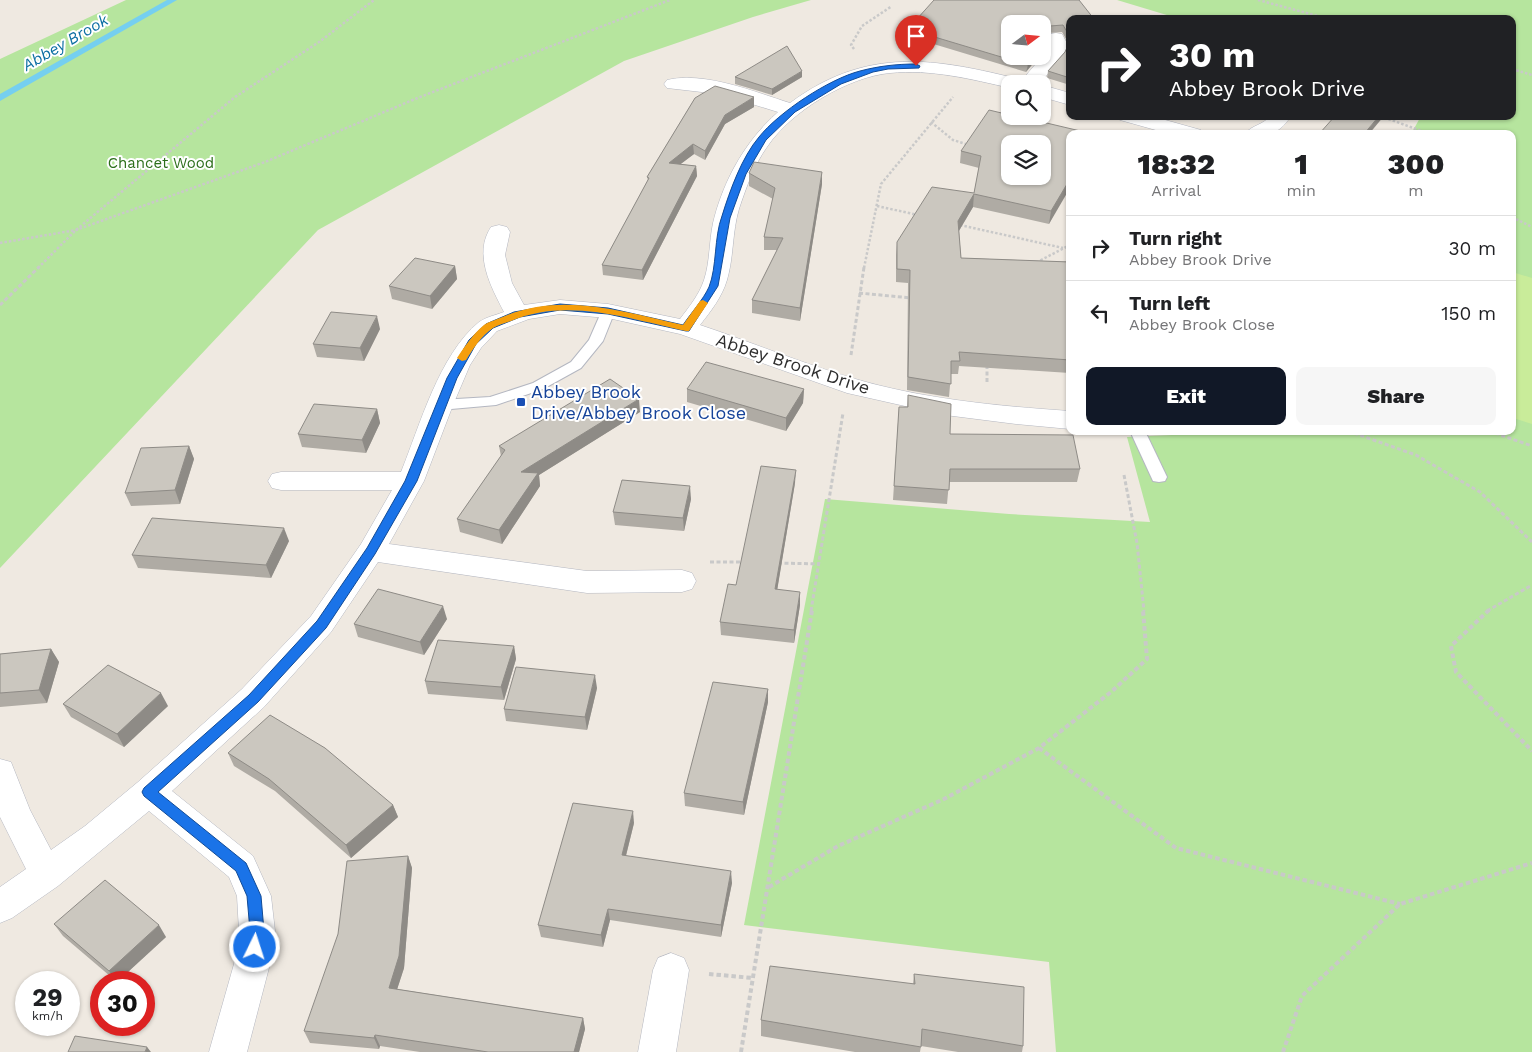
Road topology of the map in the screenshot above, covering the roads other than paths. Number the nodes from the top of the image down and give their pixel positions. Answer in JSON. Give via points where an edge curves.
{"nodes":[{"id":1,"x":1056,"y":38,"type":"edge"},
{"id":2,"x":1037,"y":75,"type":"edge"},
{"id":3,"x":1001,"y":80,"type":"edge"},
{"id":4,"x":674,"y":84,"type":"dead end"},
{"id":5,"x":1051,"y":94,"type":"edge"},
{"id":6,"x":1066,"y":98,"type":"edge"},
{"id":7,"x":792,"y":110,"type":"junction"},
{"id":8,"x":1142,"y":120,"type":"edge"},
{"id":9,"x":1278,"y":120,"type":"edge"},
{"id":10,"x":1179,"y":130,"type":"edge"},
{"id":11,"x":1263,"y":130,"type":"edge"},
{"id":12,"x":499,"y":232,"type":"dead end"},
{"id":13,"x":608,"y":311,"type":"junction"},
{"id":14,"x":517,"y":314,"type":"junction"},
{"id":15,"x":686,"y":328,"type":"junction"},
{"id":16,"x":440,"y":406,"type":"junction"},
{"id":17,"x":1066,"y":420,"type":"edge"},
{"id":18,"x":1139,"y":435,"type":"edge"},
{"id":19,"x":1159,"y":478,"type":"dead end"},
{"id":20,"x":281,"y":481,"type":"dead end"},
{"id":21,"x":411,"y":481,"type":"junction"},
{"id":22,"x":371,"y":551,"type":"junction"},
{"id":23,"x":682,"y":581,"type":"road end"},
{"id":24,"x":0,"y":772,"type":"edge"},
{"id":25,"x":149,"y":792,"type":"junction"},
{"id":26,"x":46,"y":875,"type":"junction"},
{"id":27,"x":0,"y":906,"type":"edge"},
{"id":28,"x":671,"y":970,"type":"dead end"},
{"id":29,"x":228,"y":1052,"type":"edge"},
{"id":30,"x":657,"y":1052,"type":"edge"}],
"edges":[{"from":1,"to":2,"type":"street","via":[[1055,54]]},
{"from":3,"to":7,"type":"street","via":[[916,66],[888,67],[860,73]]},
{"from":4,"to":7,"type":"street","via":[[704,84]]},
{"from":5,"to":6,"type":"street"},
{"from":7,"to":15,"type":"street","via":[[762,138],[742,174],[725,218],[714,286]]},
{"from":8,"to":10,"type":"street"},
{"from":9,"to":11,"type":"street"},
{"from":12,"to":14,"type":"street","via":[[494,255],[502,283]]},
{"from":13,"to":14,"type":"street","name":"Abbey Brook Drive","via":[[560,307]]},
{"from":13,"to":15,"type":"street","name":"Abbey Brook Drive"},
{"from":13,"to":16,"type":"lane","via":[[596,341],[576,365],[538,386],[491,402]]},
{"from":14,"to":16,"type":"street","name":"Abbey Brook Drive","via":[[489,326],[472,343],[458,364]]},
{"from":15,"to":17,"type":"street","name":"Abbey Brook Drive","via":[[848,385],[945,407]]},
{"from":16,"to":21,"type":"street","name":"Abbey Brook Drive"},
{"from":18,"to":19,"type":"lane"},
{"from":20,"to":21,"type":"street"},
{"from":21,"to":22,"type":"street","name":"Abbey Brook Drive"},
{"from":22,"to":23,"type":"street","via":[[587,582]]},
{"from":22,"to":25,"type":"street","name":"Abbey Brook Drive","via":[[321,624],[253,698]]},
{"from":24,"to":26,"type":"street","via":[[14,812]]},
{"from":25,"to":26,"type":"street","name":"Abbey Brook Drive"},
{"from":25,"to":29,"type":"street","via":[[241,867],[254,896],[257,931],[252,964]]},
{"from":26,"to":27,"type":"street","name":"Abbey Brook Drive"},
{"from":28,"to":30,"type":"street"}]}
